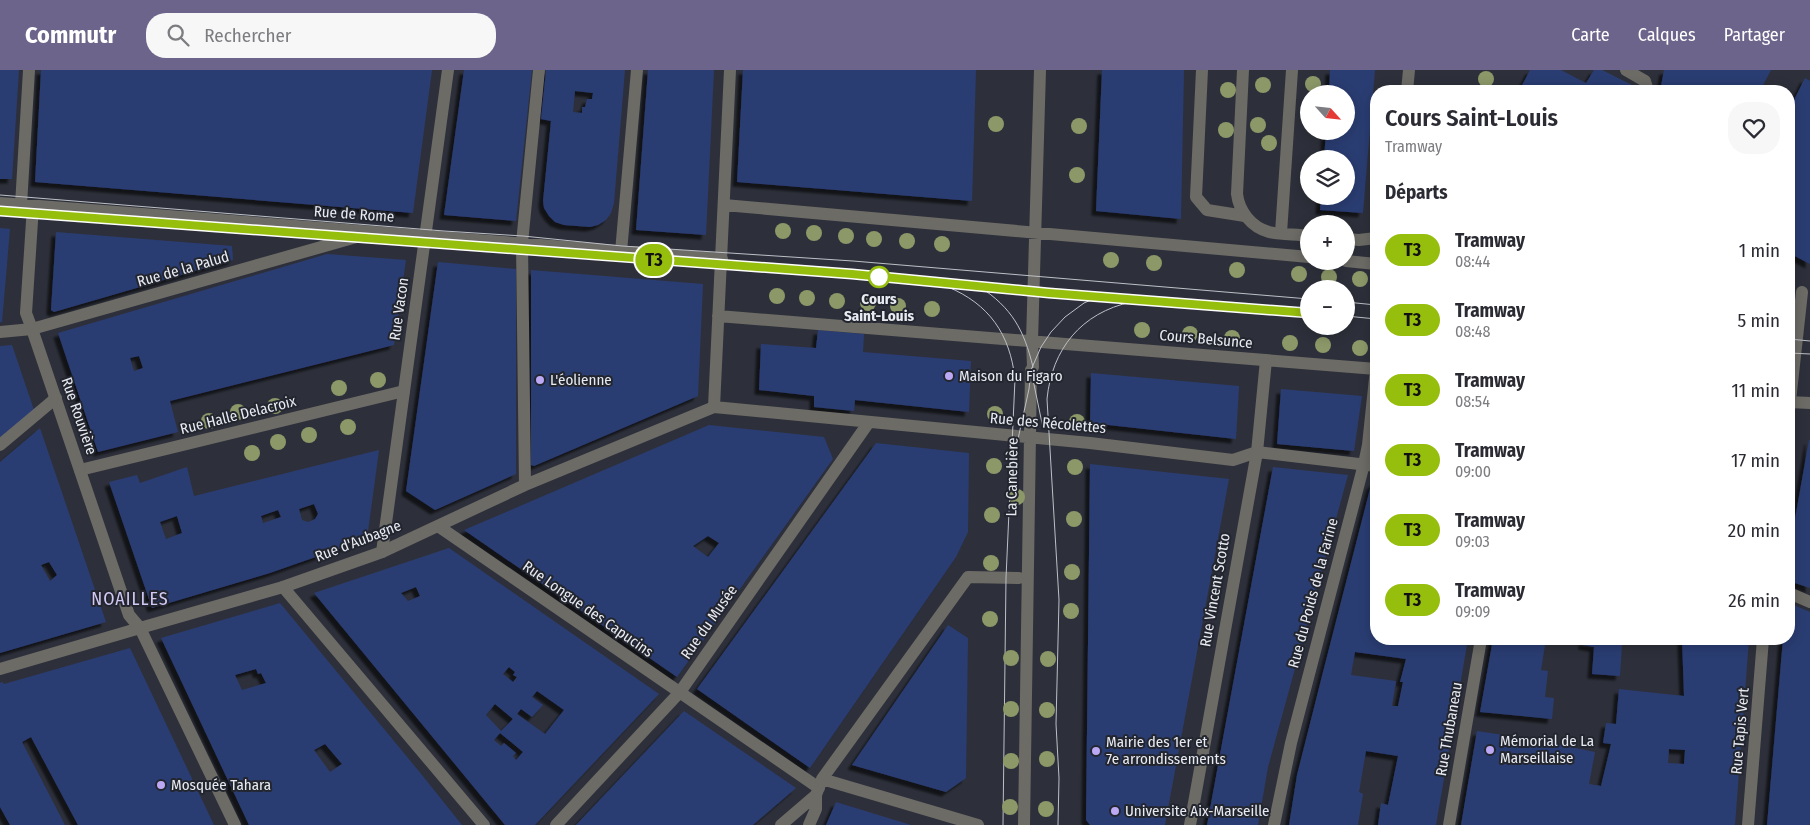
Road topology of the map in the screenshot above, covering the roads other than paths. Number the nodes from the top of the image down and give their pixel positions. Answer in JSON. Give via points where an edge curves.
{"nodes":[{"id":1,"x":29,"y":70,"type":"edge"},
{"id":2,"x":448,"y":70,"type":"edge"},
{"id":3,"x":539,"y":70,"type":"edge"},
{"id":4,"x":637,"y":70,"type":"edge"},
{"id":5,"x":730,"y":70,"type":"edge"},
{"id":6,"x":1040,"y":70,"type":"edge"},
{"id":7,"x":1202,"y":70,"type":"edge"},
{"id":8,"x":1243,"y":70,"type":"edge"},
{"id":9,"x":1292,"y":70,"type":"edge"},
{"id":10,"x":1409,"y":70,"type":"edge"},
{"id":11,"x":1626,"y":70,"type":"edge"},
{"id":12,"x":1408,"y":85,"type":"edge"},
{"id":13,"x":1646,"y":85,"type":"edge"},
{"id":14,"x":0,"y":203,"type":"edge"},
{"id":15,"x":724,"y":204,"type":"junction"},
{"id":16,"x":27,"y":205,"type":"junction"},
{"id":17,"x":1246,"y":216,"type":"junction"},
{"id":18,"x":375,"y":232,"type":"junction"},
{"id":19,"x":1036,"y":233,"type":"junction"},
{"id":20,"x":1281,"y":233,"type":"junction"},
{"id":21,"x":1300,"y":235,"type":"edge"},
{"id":22,"x":425,"y":236,"type":"junction"},
{"id":23,"x":1370,"y":239,"type":"edge"},
{"id":24,"x":1355,"y":240,"type":"edge"},
{"id":25,"x":522,"y":243,"type":"junction"},
{"id":26,"x":621,"y":252,"type":"junction"},
{"id":27,"x":1300,"y":257,"type":"edge"},
{"id":28,"x":722,"y":259,"type":"junction"},
{"id":29,"x":1355,"y":262,"type":"edge"},
{"id":30,"x":1370,"y":263,"type":"edge"},
{"id":31,"x":1806,"y":292,"type":"edge"},
{"id":32,"x":718,"y":316,"type":"junction"},
{"id":33,"x":32,"y":329,"type":"junction"},
{"id":34,"x":0,"y":332,"type":"edge"},
{"id":35,"x":1032,"y":341,"type":"junction"},
{"id":36,"x":1266,"y":360,"type":"junction"},
{"id":37,"x":1795,"y":364,"type":"edge"},
{"id":38,"x":1370,"y":369,"type":"edge"},
{"id":39,"x":404,"y":390,"type":"junction"},
{"id":40,"x":56,"y":398,"type":"junction"},
{"id":41,"x":1795,"y":404,"type":"edge"},
{"id":42,"x":1810,"y":404,"type":"edge"},
{"id":43,"x":714,"y":407,"type":"junction"},
{"id":44,"x":869,"y":422,"type":"junction"},
{"id":45,"x":1370,"y":426,"type":"edge"},
{"id":46,"x":1029,"y":438,"type":"junction"},
{"id":47,"x":0,"y":446,"type":"edge"},
{"id":48,"x":1257,"y":452,"type":"junction"},
{"id":49,"x":1370,"y":465,"type":"edge"},
{"id":50,"x":80,"y":470,"type":"junction"},
{"id":51,"x":526,"y":485,"type":"junction"},
{"id":52,"x":438,"y":526,"type":"junction"},
{"id":53,"x":382,"y":552,"type":"junction"},
{"id":54,"x":1019,"y":578,"type":"dead end"},
{"id":55,"x":283,"y":587,"type":"junction"},
{"id":56,"x":1795,"y":596,"type":"edge"},
{"id":57,"x":1810,"y":602,"type":"edge"},
{"id":58,"x":140,"y":628,"type":"junction"},
{"id":59,"x":1480,"y":645,"type":"edge"},
{"id":60,"x":1763,"y":645,"type":"edge"},
{"id":61,"x":0,"y":669,"type":"edge"},
{"id":62,"x":680,"y":692,"type":"junction"},
{"id":63,"x":819,"y":788,"type":"junction"},
{"id":64,"x":235,"y":825,"type":"edge"},
{"id":65,"x":484,"y":825,"type":"edge"},
{"id":66,"x":556,"y":825,"type":"edge"},
{"id":67,"x":781,"y":825,"type":"edge"},
{"id":68,"x":809,"y":825,"type":"edge"},
{"id":69,"x":978,"y":825,"type":"edge"},
{"id":70,"x":1024,"y":825,"type":"edge"},
{"id":71,"x":1190,"y":825,"type":"edge"},
{"id":72,"x":1274,"y":825,"type":"edge"},
{"id":73,"x":1449,"y":825,"type":"edge"},
{"id":74,"x":1748,"y":825,"type":"edge"}],
"edges":[{"from":1,"to":16,"type":"street","name":"Rue Rouvière"},
{"from":2,"to":22,"type":"street","name":"Rue Vacon"},
{"from":3,"to":25,"type":"street"},
{"from":4,"to":26,"type":"street"},
{"from":5,"to":15,"type":"street"},
{"from":6,"to":19,"type":"street","name":"La Canebière"},
{"from":7,"to":17,"type":"street","via":[[1196,196],[1207,210]]},
{"from":8,"to":17,"type":"street","via":[[1237,194],[1239,206]]},
{"from":9,"to":20,"type":"street"},
{"from":10,"to":12,"type":"street"},
{"from":11,"to":13,"type":"street"},
{"from":14,"to":16,"type":"street","name":"Rue de Rome"},
{"from":15,"to":19,"type":"street"},
{"from":15,"to":28,"type":"street"},
{"from":16,"to":18,"type":"street","name":"Rue de Rome"},
{"from":16,"to":33,"type":"street","name":"Rue Rouvière","via":[[26,313]]},
{"from":17,"to":20,"type":"street","via":[[1268,232]]},
{"from":18,"to":22,"type":"street","name":"Rue de Rome"},
{"from":18,"to":33,"type":"street","name":"Rue de la Palud"},
{"from":19,"to":27,"type":"street"},
{"from":19,"to":35,"type":"street","name":"La Canebière"},
{"from":20,"to":21,"type":"street"},
{"from":22,"to":25,"type":"street","name":"Rue de Rome"},
{"from":22,"to":39,"type":"street","name":"Rue Vacon"},
{"from":23,"to":24,"type":"street"},
{"from":25,"to":26,"type":"street","name":"Rue de Rome"},
{"from":25,"to":51,"type":"street"},
{"from":26,"to":28,"type":"street","name":"Rue de Rome"},
{"from":28,"to":32,"type":"street"},
{"from":29,"to":30,"type":"street"},
{"from":31,"to":37,"type":"street"},
{"from":32,"to":35,"type":"street"},
{"from":32,"to":43,"type":"street"},
{"from":33,"to":34,"type":"street","name":"Rue de la Palud"},
{"from":33,"to":40,"type":"street","name":"Rue Rouvière"},
{"from":35,"to":36,"type":"street","name":"Cours Belsunce"},
{"from":35,"to":46,"type":"street","name":"La Canebière"},
{"from":36,"to":38,"type":"street","name":"Cours Belsunce"},
{"from":36,"to":48,"type":"street","name":"Rue Vincent Scotto"},
{"from":39,"to":50,"type":"street","name":"Rue Halle Delacroix"},
{"from":39,"to":53,"type":"street","name":"Rue Vacon"},
{"from":40,"to":47,"type":"street"},
{"from":40,"to":50,"type":"street","name":"Rue Rouvière"},
{"from":41,"to":42,"type":"street"},
{"from":43,"to":44,"type":"street","name":"Rue des Récolettes"},
{"from":43,"to":51,"type":"street","name":"Rue d'Aubagne"},
{"from":44,"to":46,"type":"street","name":"Rue des Récolettes"},
{"from":44,"to":62,"type":"street","name":"Rue du Musée"},
{"from":45,"to":49,"type":"street","name":"Rue du Poids de la Farine"},
{"from":46,"to":48,"type":"street","name":"Rue des Récolettes","via":[[1233,460]]},
{"from":46,"to":70,"type":"street","name":"La Canebière"},
{"from":48,"to":49,"type":"street","name":"Rue des Récolettes"},
{"from":48,"to":71,"type":"street","name":"Rue Vincent Scotto"},
{"from":49,"to":72,"type":"street","name":"Rue du Poids de la Farine","via":[[1294,734]]},
{"from":50,"to":58,"type":"street","name":"Rue Rouvière","via":[[129,615]]},
{"from":51,"to":52,"type":"street","name":"Rue d'Aubagne"},
{"from":52,"to":53,"type":"street","name":"Rue d'Aubagne"},
{"from":52,"to":62,"type":"street","name":"Rue Longue des Capucins"},
{"from":53,"to":55,"type":"street","name":"Rue d'Aubagne"},
{"from":54,"to":63,"type":"street","via":[[968,576]]},
{"from":55,"to":58,"type":"street","name":"Rue d'Aubagne"},
{"from":55,"to":65,"type":"street"},
{"from":56,"to":57,"type":"street"},
{"from":58,"to":61,"type":"street","name":"Rue d'Aubagne"},
{"from":58,"to":64,"type":"street","name":"Rue Rouvière"},
{"from":59,"to":73,"type":"street","name":"Rue Thubaneau"},
{"from":60,"to":74,"type":"street","name":"Rue Tapis Vert"},
{"from":62,"to":63,"type":"street","name":"Rue Longue des Capucins"},
{"from":62,"to":66,"type":"street","name":"Rue du Musée"},
{"from":63,"to":67,"type":"street"},
{"from":63,"to":68,"type":"street","via":[[816,809]]},
{"from":63,"to":69,"type":"street","name":"Rue Longue des Capucins"}]}
